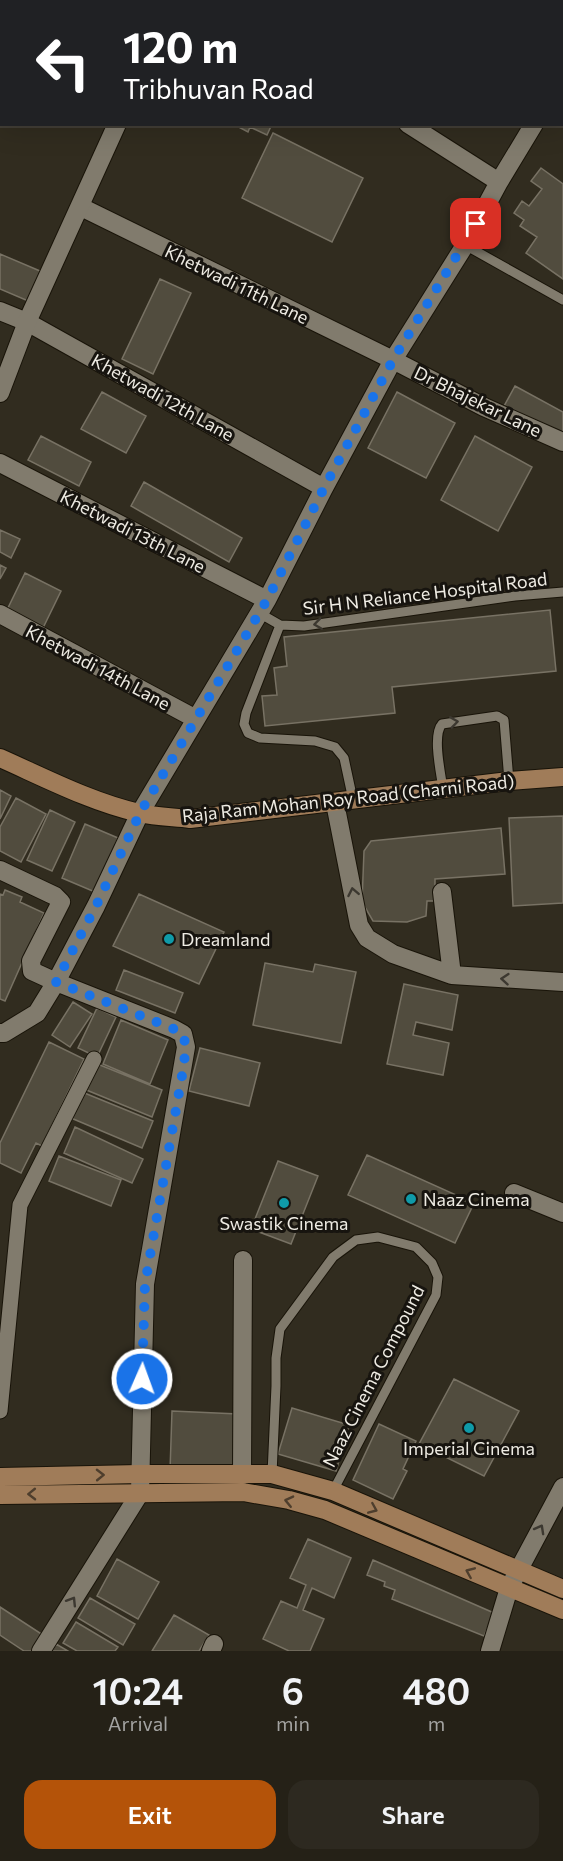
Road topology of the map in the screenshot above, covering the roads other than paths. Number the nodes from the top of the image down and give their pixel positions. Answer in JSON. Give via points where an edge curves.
{"nodes":[{"id":1,"x":116,"y":126,"type":"edge"},
{"id":2,"x":411,"y":126,"type":"edge"},
{"id":3,"x":533,"y":126,"type":"edge"},
{"id":4,"x":499,"y":182,"type":"junction"},
{"id":5,"x":81,"y":207,"type":"junction"},
{"id":6,"x":465,"y":245,"type":"junction"},
{"id":7,"x":563,"y":300,"type":"edge"},
{"id":8,"x":0,"y":311,"type":"edge"},
{"id":9,"x":27,"y":322,"type":"junction"},
{"id":10,"x":393,"y":360,"type":"junction"},
{"id":11,"x":0,"y":393,"type":"edge"},
{"id":12,"x":563,"y":442,"type":"edge"},
{"id":13,"x":0,"y":463,"type":"edge"},
{"id":14,"x":324,"y":488,"type":"junction"},
{"id":15,"x":563,"y":592,"type":"edge"},
{"id":16,"x":262,"y":607,"type":"junction"},
{"id":17,"x":0,"y":615,"type":"edge"},
{"id":18,"x":280,"y":625,"type":"junction"},
{"id":19,"x":196,"y":719,"type":"junction"},
{"id":20,"x":0,"y":758,"type":"edge"},
{"id":21,"x":563,"y":777,"type":"edge"},
{"id":22,"x":509,"y":781,"type":"junction"},
{"id":23,"x":443,"y":789,"type":"junction"},
{"id":24,"x":353,"y":800,"type":"junction"},
{"id":25,"x":335,"y":803,"type":"junction"},
{"id":26,"x":140,"y":813,"type":"junction"},
{"id":27,"x":0,"y":870,"type":"edge"},
{"id":28,"x":442,"y":892,"type":"dead end"},
{"id":29,"x":452,"y":975,"type":"junction"},
{"id":30,"x":56,"y":982,"type":"junction"},
{"id":31,"x":563,"y":982,"type":"edge"},
{"id":32,"x":0,"y":1033,"type":"edge"},
{"id":33,"x":94,"y":1059,"type":"dead end"},
{"id":34,"x":514,"y":1193,"type":"dead end"},
{"id":35,"x":563,"y":1213,"type":"edge"},
{"id":36,"x":243,"y":1260,"type":"dead end"},
{"id":37,"x":1,"y":1406,"type":"edge"},
{"id":38,"x":139,"y":1474,"type":"junction"},
{"id":39,"x":242,"y":1474,"type":"junction"},
{"id":40,"x":272,"y":1474,"type":"junction"},
{"id":41,"x":0,"y":1477,"type":"edge"},
{"id":42,"x":56,"y":1485,"type":"junction"},
{"id":43,"x":563,"y":1487,"type":"edge"},
{"id":44,"x":333,"y":1491,"type":"junction"},
{"id":45,"x":140,"y":1493,"type":"junction"},
{"id":46,"x":0,"y":1495,"type":"edge"},
{"id":47,"x":517,"y":1570,"type":"junction"},
{"id":48,"x":509,"y":1588,"type":"junction"},
{"id":49,"x":563,"y":1589,"type":"edge"},
{"id":50,"x":563,"y":1610,"type":"edge"},
{"id":51,"x":41,"y":1651,"type":"edge"},
{"id":52,"x":490,"y":1651,"type":"edge"}],
"edges":[{"from":1,"to":5,"type":"street"},
{"from":2,"to":4,"type":"street"},
{"from":3,"to":4,"type":"street"},
{"from":4,"to":6,"type":"street"},
{"from":5,"to":9,"type":"street"},
{"from":5,"to":10,"type":"street","name":"Khetwadi 11th Lane"},
{"from":6,"to":7,"type":"lane"},
{"from":6,"to":10,"type":"street"},
{"from":8,"to":9,"type":"street","name":"Khetwadi 12th Lane"},
{"from":9,"to":11,"type":"street"},
{"from":9,"to":14,"type":"street","name":"Khetwadi 12th Lane"},
{"from":10,"to":12,"type":"street","name":"Dr Bhajekar Lane"},
{"from":10,"to":14,"type":"street"},
{"from":13,"to":16,"type":"street","name":"Khetwadi 13th Lane"},
{"from":14,"to":16,"type":"street"},
{"from":15,"to":18,"type":"lane","name":"Sir H N Reliance Hospital Road","one_way":true,"via":[[304,626]]},
{"from":16,"to":18,"type":"lane","name":"Sir H N Reliance Hospital Road"},
{"from":16,"to":19,"type":"street"},
{"from":17,"to":19,"type":"street","name":"Khetwadi 14th Lane"},
{"from":18,"to":24,"type":"lane","via":[[244,724],[248,733],[260,738],[315,741],[335,747],[344,758]]},
{"from":19,"to":26,"type":"street"},
{"from":20,"to":26,"type":"main road","name":"Raja Ram Mohan Roy Road (Charni Road)","via":[[72,790]]},
{"from":21,"to":22,"type":"main road","name":"Raja Ram Mohan Roy Road (Charni Road)"},
{"from":22,"to":23,"type":"main road","name":"Raja Ram Mohan Roy Road (Charni Road)"},
{"from":23,"to":22,"type":"lane","one_way":true,"via":[[437,732],[442,724],[497,716],[504,720]]},
{"from":23,"to":24,"type":"main road","name":"Raja Ram Mohan Roy Road (Charni Road)"},
{"from":24,"to":25,"type":"main road","name":"Raja Ram Mohan Roy Road (Charni Road)"},
{"from":25,"to":26,"type":"main road","name":"Raja Ram Mohan Roy Road (Charni Road)","via":[[190,819]]},
{"from":29,"to":25,"type":"street","one_way":true,"via":[[393,954],[367,938],[359,925]]},
{"from":26,"to":30,"type":"street"},
{"from":27,"to":30,"type":"street","via":[[59,898],[59,906],[31,961],[32,971]]},
{"from":28,"to":29,"type":"street"},
{"from":31,"to":29,"type":"street","one_way":true},
{"from":30,"to":32,"type":"street","via":[[37,1013]]},
{"from":30,"to":38,"type":"street","via":[[174,1029],[183,1034],[186,1047],[145,1284]]},
{"from":33,"to":37,"type":"street","via":[[20,1205]]},
{"from":34,"to":35,"type":"street"},
{"from":36,"to":39,"type":"street"},
{"from":38,"to":39,"type":"main road"},
{"from":42,"to":38,"type":"main road","one_way":true},
{"from":38,"to":45,"type":"street"},
{"from":39,"to":40,"type":"main road"},
{"from":40,"to":44,"type":"main road"},
{"from":40,"to":44,"type":"lane","name":"Naaz Cinema Compound","via":[[280,1329],[333,1257],[356,1240],[378,1237],[416,1247],[432,1263],[438,1277],[436,1295]]},
{"from":41,"to":42,"type":"main road"},
{"from":42,"to":45,"type":"main road"},
{"from":42,"to":46,"type":"main road","one_way":true},
{"from":47,"to":43,"type":"street","one_way":true},
{"from":44,"to":47,"type":"main road","one_way":true},
{"from":48,"to":45,"type":"main road","one_way":true,"via":[[325,1510],[289,1500],[243,1492]]},
{"from":51,"to":45,"type":"street","one_way":true},
{"from":47,"to":48,"type":"street"},
{"from":47,"to":49,"type":"main road"},
{"from":48,"to":50,"type":"main road"},
{"from":48,"to":52,"type":"street"}]}
